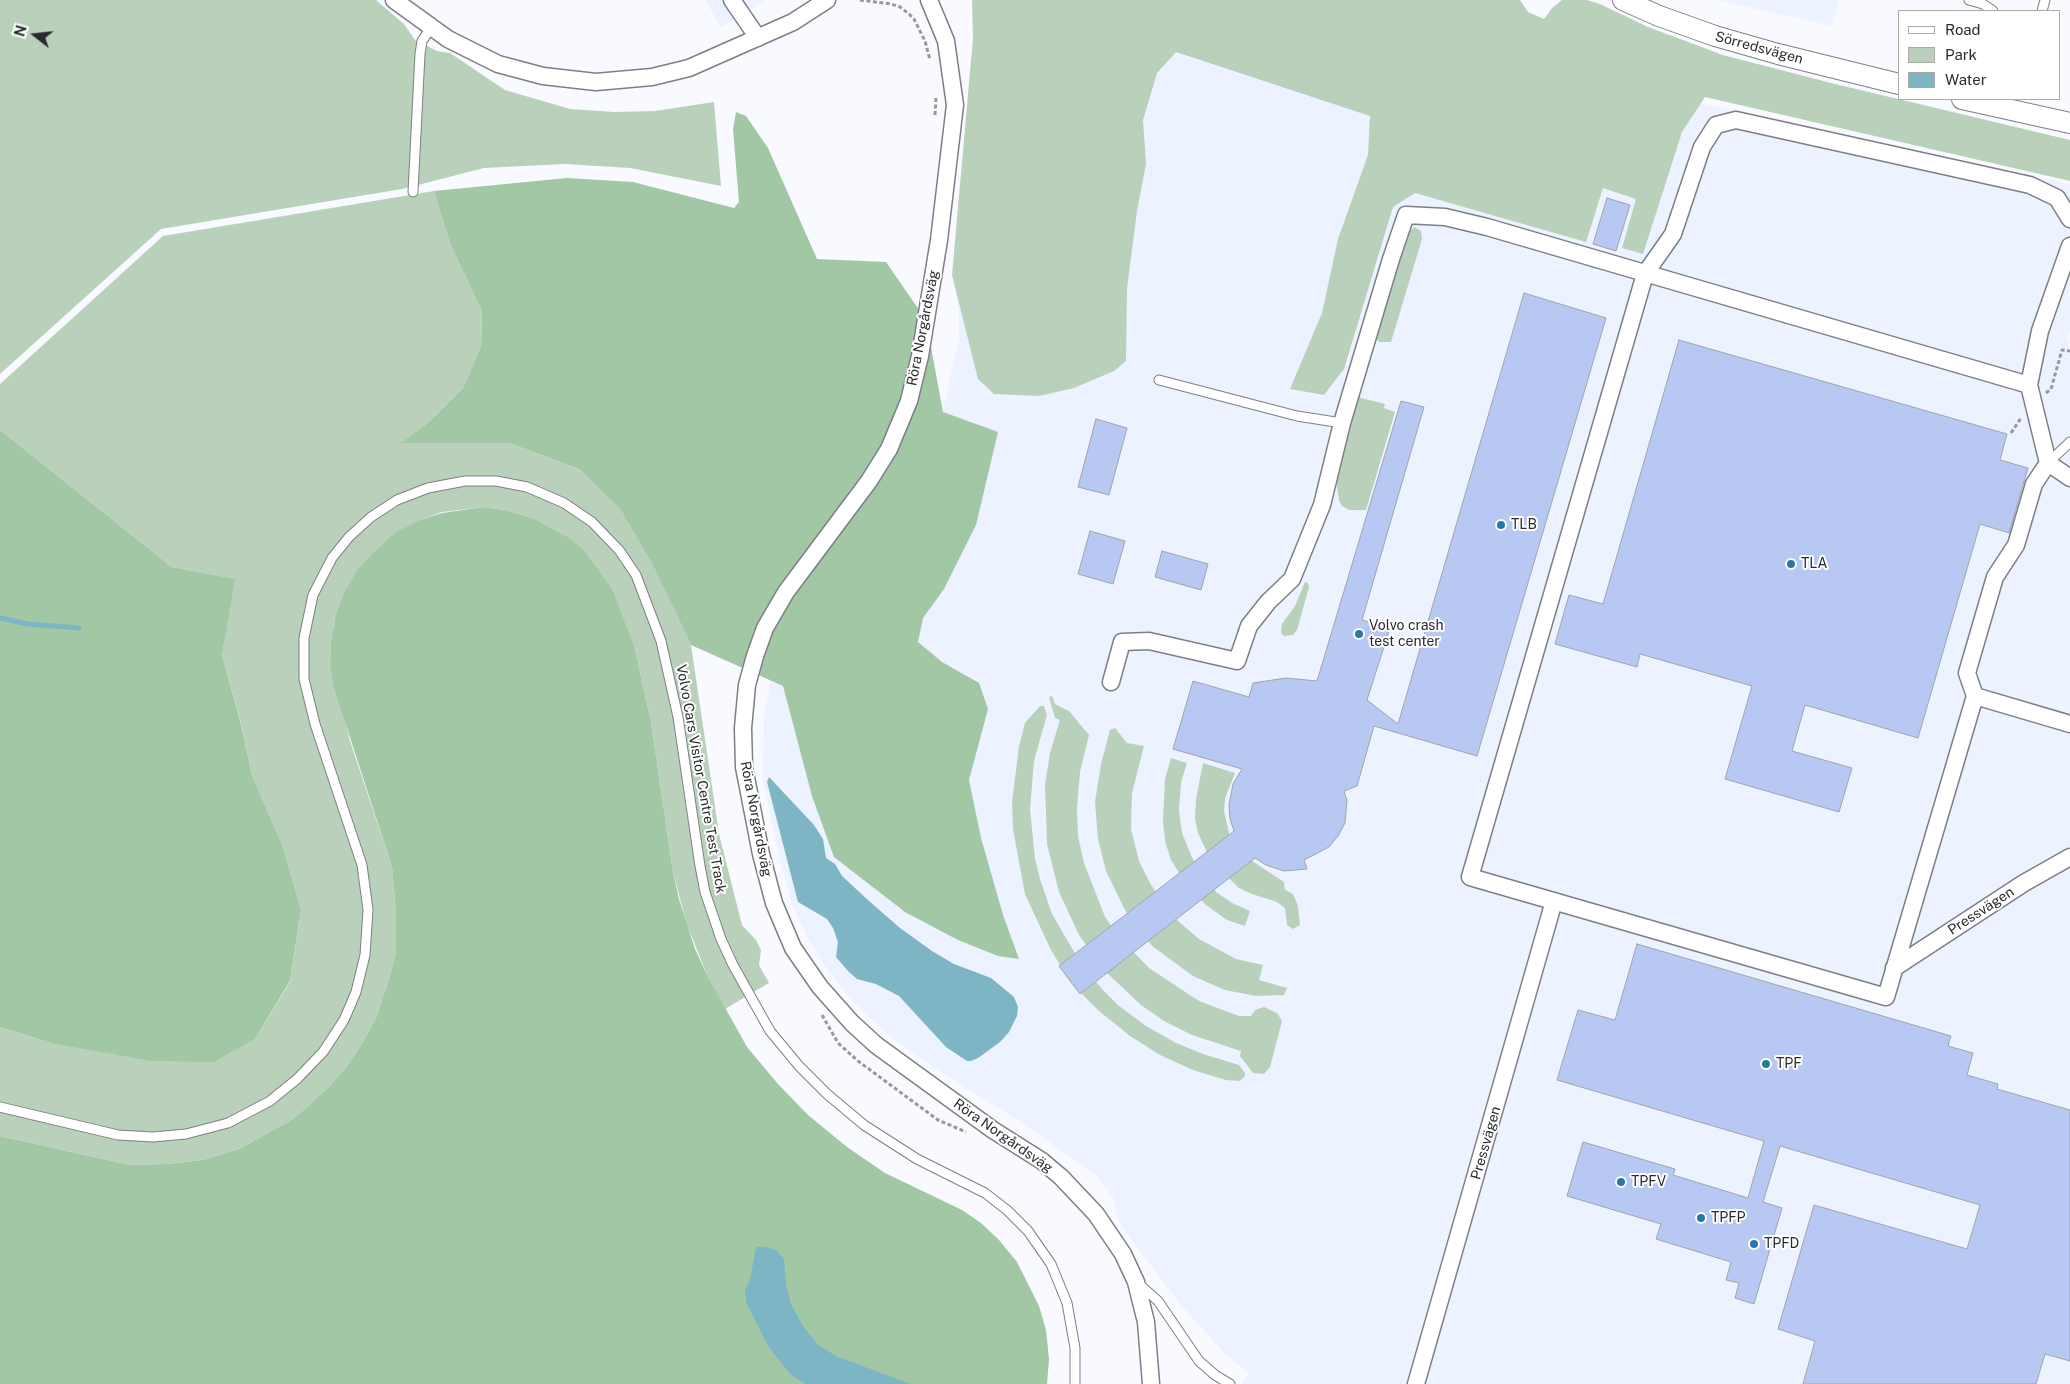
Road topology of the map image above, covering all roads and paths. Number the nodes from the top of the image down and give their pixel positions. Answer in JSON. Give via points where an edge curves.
{"nodes":[{"id":1,"x":394,"y":0,"type":"edge"},
{"id":2,"x":732,"y":0,"type":"edge"},
{"id":3,"x":827,"y":0,"type":"edge"},
{"id":4,"x":860,"y":0,"type":"edge"},
{"id":5,"x":929,"y":0,"type":"edge"},
{"id":6,"x":1623,"y":0,"type":"edge"},
{"id":7,"x":1969,"y":0,"type":"edge"},
{"id":8,"x":1992,"y":10,"type":"edge"},
{"id":9,"x":431,"y":28,"type":"junction"},
{"id":10,"x":758,"y":38,"type":"junction"},
{"id":11,"x":932,"y":66,"type":"dead end"},
{"id":12,"x":1898,"y":84,"type":"edge"},
{"id":13,"x":935,"y":89,"type":"dead end"},
{"id":14,"x":1966,"y":100,"type":"edge"},
{"id":15,"x":935,"y":122,"type":"dead end"},
{"id":16,"x":2070,"y":124,"type":"edge"},
{"id":17,"x":413,"y":192,"type":"dead end"},
{"id":18,"x":2070,"y":219,"type":"edge"},
{"id":19,"x":2070,"y":246,"type":"edge"},
{"id":20,"x":1645,"y":274,"type":"junction"},
{"id":21,"x":1159,"y":380,"type":"dead end"},
{"id":22,"x":2029,"y":385,"type":"junction"},
{"id":23,"x":1342,"y":422,"type":"junction"},
{"id":24,"x":2070,"y":442,"type":"edge"},
{"id":25,"x":2048,"y":463,"type":"junction"},
{"id":26,"x":2070,"y":478,"type":"edge"},
{"id":27,"x":1111,"y":682,"type":"dead end"},
{"id":28,"x":1975,"y":696,"type":"junction"},
{"id":29,"x":2070,"y":724,"type":"edge"},
{"id":30,"x":2070,"y":857,"type":"edge"},
{"id":31,"x":1554,"y":901,"type":"junction"},
{"id":32,"x":1894,"y":968,"type":"junction"},
{"id":33,"x":817,"y":1008,"type":"dead end"},
{"id":34,"x":0,"y":1106,"type":"edge"},
{"id":35,"x":972,"y":1135,"type":"dead end"},
{"id":36,"x":1136,"y":1282,"type":"junction"},
{"id":37,"x":1075,"y":1384,"type":"edge"},
{"id":38,"x":1151,"y":1384,"type":"edge"},
{"id":39,"x":1230,"y":1384,"type":"edge"},
{"id":40,"x":1416,"y":1384,"type":"edge"}],
"edges":[{"from":1,"to":9,"type":"street"},
{"from":2,"to":10,"type":"street"},
{"from":3,"to":10,"type":"street","via":[[793,22]]},
{"from":4,"to":11,"type":"path","via":[[891,4],[909,14],[925,41]]},
{"from":5,"to":36,"type":"street","name":"Röra Norgårdsväg","via":[[946,41],[955,105],[939,240],[920,356],[909,401],[889,448],[870,481],[786,592],[765,628],[747,685],[744,768],[774,903],[793,948],[820,986],[876,1045],[1061,1177],[1096,1214]]},
{"from":6,"to":12,"type":"street","name":"Sörredsvägen","via":[[1715,36]]},
{"from":7,"to":8,"type":"lane"},
{"from":9,"to":10,"type":"street","via":[[475,54],[512,69],[550,78],[589,81],[636,80],[674,72],[703,63]]},
{"from":9,"to":17,"type":"lane","via":[[422,41],[420,54]]},
{"from":13,"to":15,"type":"path"},
{"from":14,"to":16,"type":"street"},
{"from":18,"to":20,"type":"street","via":[[2058,198],[2030,185],[1736,120],[1716,125],[1702,147],[1673,234]]},
{"from":19,"to":22,"type":"street","via":[[2040,331]]},
{"from":20,"to":22,"type":"street"},
{"from":20,"to":23,"type":"street","via":[[1487,227],[1445,217],[1406,215]]},
{"from":20,"to":31,"type":"street","via":[[1470,877]]},
{"from":21,"to":23,"type":"lane","via":[[1297,416]]},
{"from":22,"to":25,"type":"street"},
{"from":23,"to":27,"type":"street","via":[[1322,505],[1292,580],[1268,602],[1249,626],[1237,661],[1149,640],[1122,642]]},
{"from":24,"to":25,"type":"lane"},
{"from":25,"to":26,"type":"street"},
{"from":25,"to":28,"type":"street","via":[[2034,484],[2016,545],[1994,577],[1967,673]]},
{"from":28,"to":29,"type":"street"},
{"from":28,"to":32,"type":"street"},
{"from":30,"to":32,"type":"street","name":"Pressvägen","via":[[2024,883]]},
{"from":31,"to":32,"type":"street","via":[[1886,997]]},
{"from":31,"to":40,"type":"street","name":"Pressvägen"},
{"from":33,"to":35,"type":"path","via":[[838,1043],[858,1061],[938,1120]]},
{"from":34,"to":37,"type":"lane","name":"Volvo Cars Visitor Centre Test Track","via":[[118,1134],[153,1137],[186,1134],[228,1123],[263,1105],[292,1084],[323,1052],[344,1020],[356,992],[366,955],[368,916],[362,866],[315,724],[304,679],[304,632],[316,587],[332,558],[350,537],[371,517],[404,497],[428,488],[466,481],[496,481],[527,487],[564,502],[592,522],[619,550],[639,583],[661,641],[678,717],[705,892],[732,965],[770,1031],[827,1094],[864,1125],[917,1159],[985,1193],[1028,1231],[1051,1264],[1067,1303],[1075,1343]]},
{"from":36,"to":38,"type":"street","name":"Röra Norgårdsväg","via":[[1146,1322]]},
{"from":36,"to":39,"type":"lane","via":[[1158,1301],[1198,1361]]}]}
